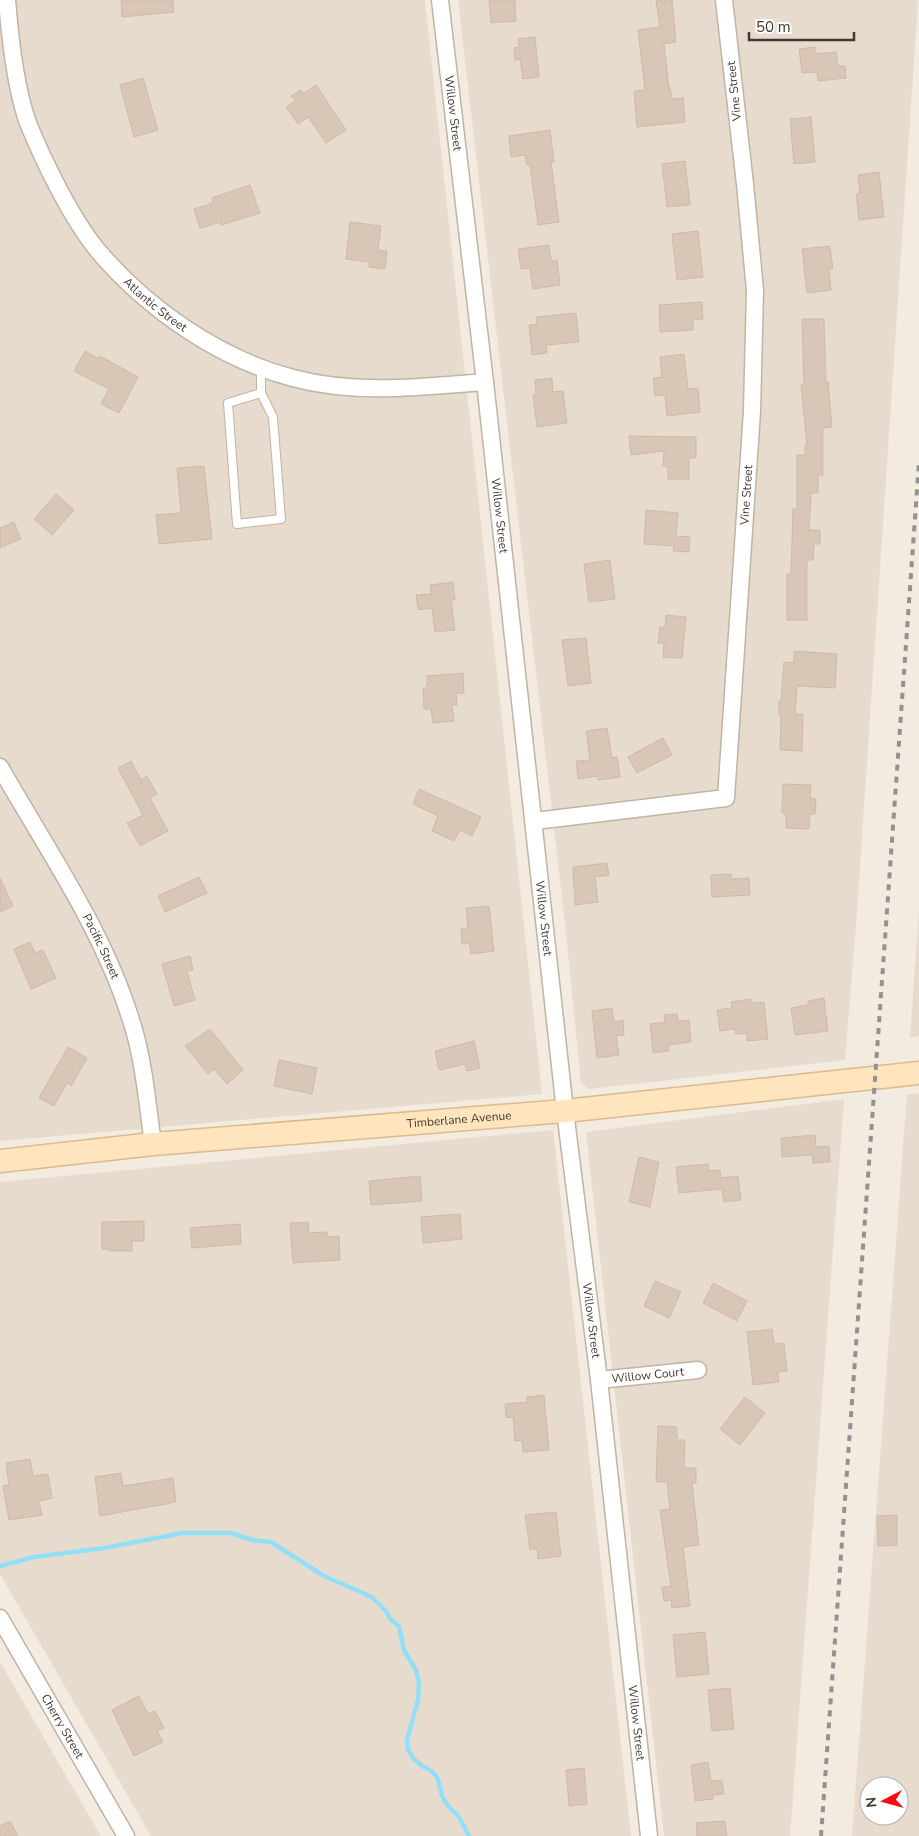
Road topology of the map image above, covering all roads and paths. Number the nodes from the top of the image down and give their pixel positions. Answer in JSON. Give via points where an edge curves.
{"nodes":[{"id":1,"x":7,"y":0,"type":"edge"},
{"id":2,"x":440,"y":0,"type":"edge"},
{"id":3,"x":724,"y":0,"type":"edge"},
{"id":4,"x":261,"y":367,"type":"junction"},
{"id":5,"x":485,"y":382,"type":"junction"},
{"id":6,"x":261,"y":393,"type":"junction"},
{"id":7,"x":0,"y":767,"type":"edge"},
{"id":8,"x":535,"y":820,"type":"junction"},
{"id":9,"x":919,"y":1073,"type":"edge"},
{"id":10,"x":565,"y":1111,"type":"junction"},
{"id":11,"x":153,"y":1144,"type":"junction"},
{"id":12,"x":0,"y":1161,"type":"edge"},
{"id":13,"x":698,"y":1370,"type":"dead end"},
{"id":14,"x":598,"y":1380,"type":"junction"},
{"id":15,"x":0,"y":1618,"type":"edge"},
{"id":16,"x":126,"y":1836,"type":"edge"},
{"id":17,"x":649,"y":1836,"type":"edge"}],
"edges":[{"from":1,"to":4,"type":"street","name":"Atlantic Street","via":[[16,73],[28,122],[76,219],[98,251],[169,318],[218,348]]},
{"from":2,"to":5,"type":"street","name":"Willow Street"},
{"from":3,"to":8,"type":"street","name":"Vine Street","via":[[754,290],[752,411],[726,798]]},
{"from":4,"to":5,"type":"street","name":"Atlantic Street","via":[[293,378],[350,388],[407,388]]},
{"from":4,"to":6,"type":"lane"},
{"from":5,"to":8,"type":"street","name":"Willow Street"},
{"from":6,"to":6,"type":"lane","via":[[273,417],[281,519],[237,524],[228,403]]},
{"from":7,"to":11,"type":"street","name":"Pacific Street","via":[[95,932],[115,978],[140,1054]]},
{"from":8,"to":10,"type":"street","name":"Willow Street"},
{"from":9,"to":10,"type":"street","name":"Timberlane Avenue"},
{"from":10,"to":11,"type":"street","name":"Timberlane Avenue"},
{"from":10,"to":14,"type":"street","name":"Willow Street"},
{"from":11,"to":12,"type":"street","name":"Timberlane Avenue"},
{"from":13,"to":14,"type":"street","name":"Willow Court"},
{"from":14,"to":17,"type":"street","name":"Willow Street"},
{"from":15,"to":16,"type":"street","name":"Cherry Street"}]}
